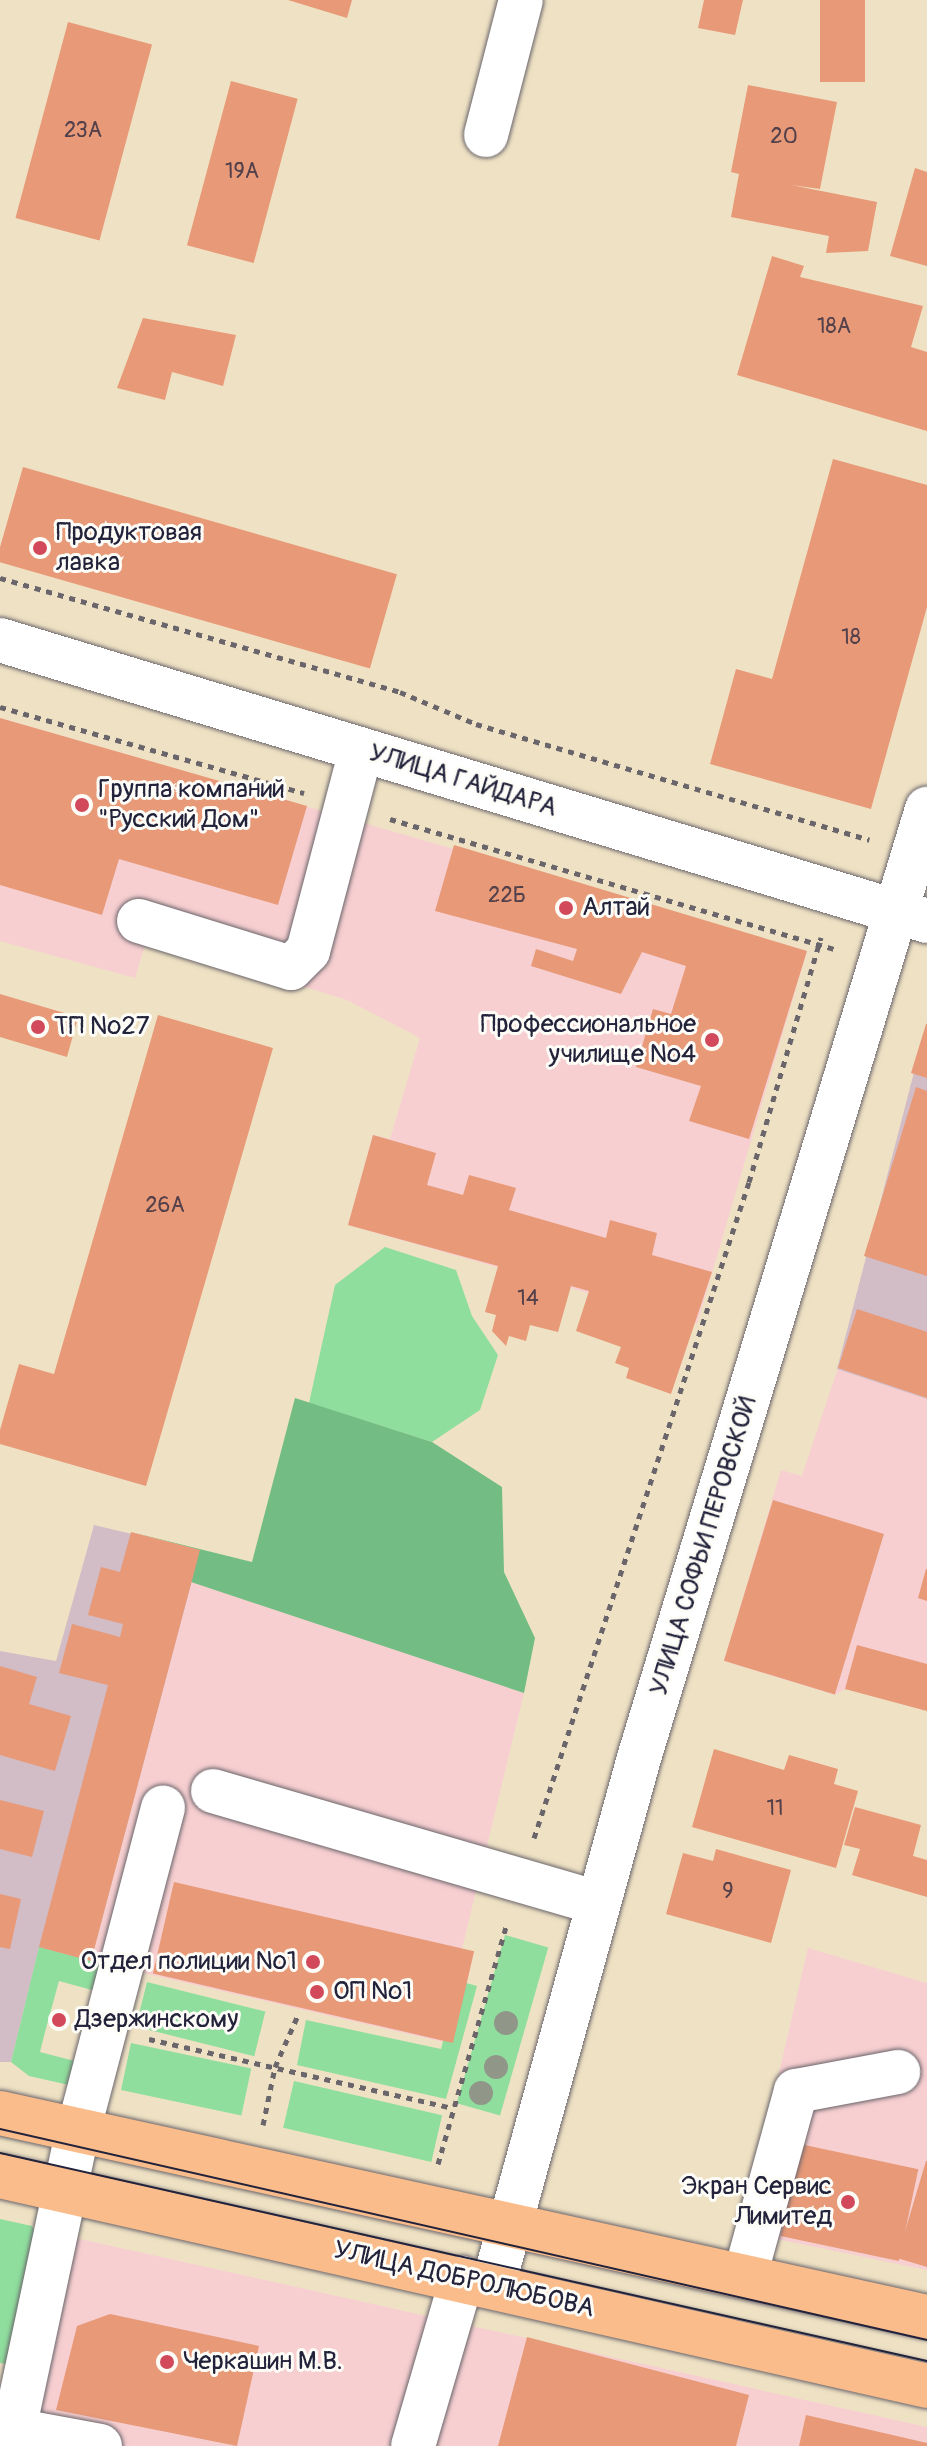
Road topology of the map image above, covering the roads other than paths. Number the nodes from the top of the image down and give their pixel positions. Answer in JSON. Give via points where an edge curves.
{"nodes":[{"id":1,"x":521,"y":0,"type":"edge"},
{"id":2,"x":486,"y":135,"type":"dead end"},
{"id":3,"x":0,"y":640,"type":"edge"},
{"id":4,"x":361,"y":750,"type":"junction"},
{"id":5,"x":927,"y":809,"type":"edge"},
{"id":6,"x":911,"y":917,"type":"edge"},
{"id":7,"x":139,"y":921,"type":"dead end"},
{"id":8,"x":213,"y":1791,"type":"dead end"},
{"id":9,"x":163,"y":1807,"type":"dead end"},
{"id":10,"x":598,"y":1903,"type":"junction"},
{"id":11,"x":898,"y":2072,"type":"dead end"},
{"id":12,"x":0,"y":2113,"type":"edge"},
{"id":13,"x":79,"y":2131,"type":"junction"},
{"id":14,"x":0,"y":2176,"type":"edge"},
{"id":15,"x":65,"y":2191,"type":"junction"},
{"id":16,"x":509,"y":2224,"type":"junction"},
{"id":17,"x":745,"y":2276,"type":"junction"},
{"id":18,"x":477,"y":2282,"type":"junction"},
{"id":19,"x":927,"y":2317,"type":"edge"},
{"id":20,"x":927,"y":2386,"type":"edge"},
{"id":21,"x":8,"y":2424,"type":"edge"},
{"id":22,"x":100,"y":2446,"type":"edge"},
{"id":23,"x":413,"y":2446,"type":"edge"}],
"edges":[{"from":1,"to":2,"type":"street"},
{"from":3,"to":4,"type":"street","name":"УЛИЦА ГАЙДАРА"},
{"from":4,"to":6,"type":"street","name":"УЛИЦА ГАЙДАРА"},
{"from":4,"to":7,"type":"street","via":[[308,951],[291,968]]},
{"from":5,"to":6,"type":"street","name":"УЛИЦА СОФЬИ ПЕРОВСКОЙ","via":[[914,853]]},
{"from":6,"to":10,"type":"street","name":"УЛИЦА СОФЬИ ПЕРОВСКОЙ","via":[[881,962]]},
{"from":8,"to":10,"type":"street"},
{"from":9,"to":13,"type":"street"},
{"from":10,"to":16,"type":"street","name":"УЛИЦА СОФЬИ ПЕРОВСКОЙ"},
{"from":11,"to":17,"type":"street","via":[[796,2091]]},
{"from":12,"to":13,"type":"main road"},
{"from":13,"to":15,"type":"street"},
{"from":13,"to":16,"type":"main road"},
{"from":14,"to":15,"type":"main road","name":"УЛИЦА ДОБРОЛЮБОВА"},
{"from":15,"to":18,"type":"main road","name":"УЛИЦА ДОБРОЛЮБОВА"},
{"from":15,"to":21,"type":"street"},
{"from":16,"to":17,"type":"main road"},
{"from":16,"to":18,"type":"street","name":"УЛИЦА СОФЬИ ПЕРОВСКОЙ"},
{"from":17,"to":19,"type":"main road"},
{"from":18,"to":20,"type":"main road","name":"УЛИЦА ДОБРОЛЮБОВА"},
{"from":18,"to":23,"type":"street","name":"УЛИЦА СОФЬИ ПЕРОВСКОЙ"},
{"from":21,"to":22,"type":"street"}]}
